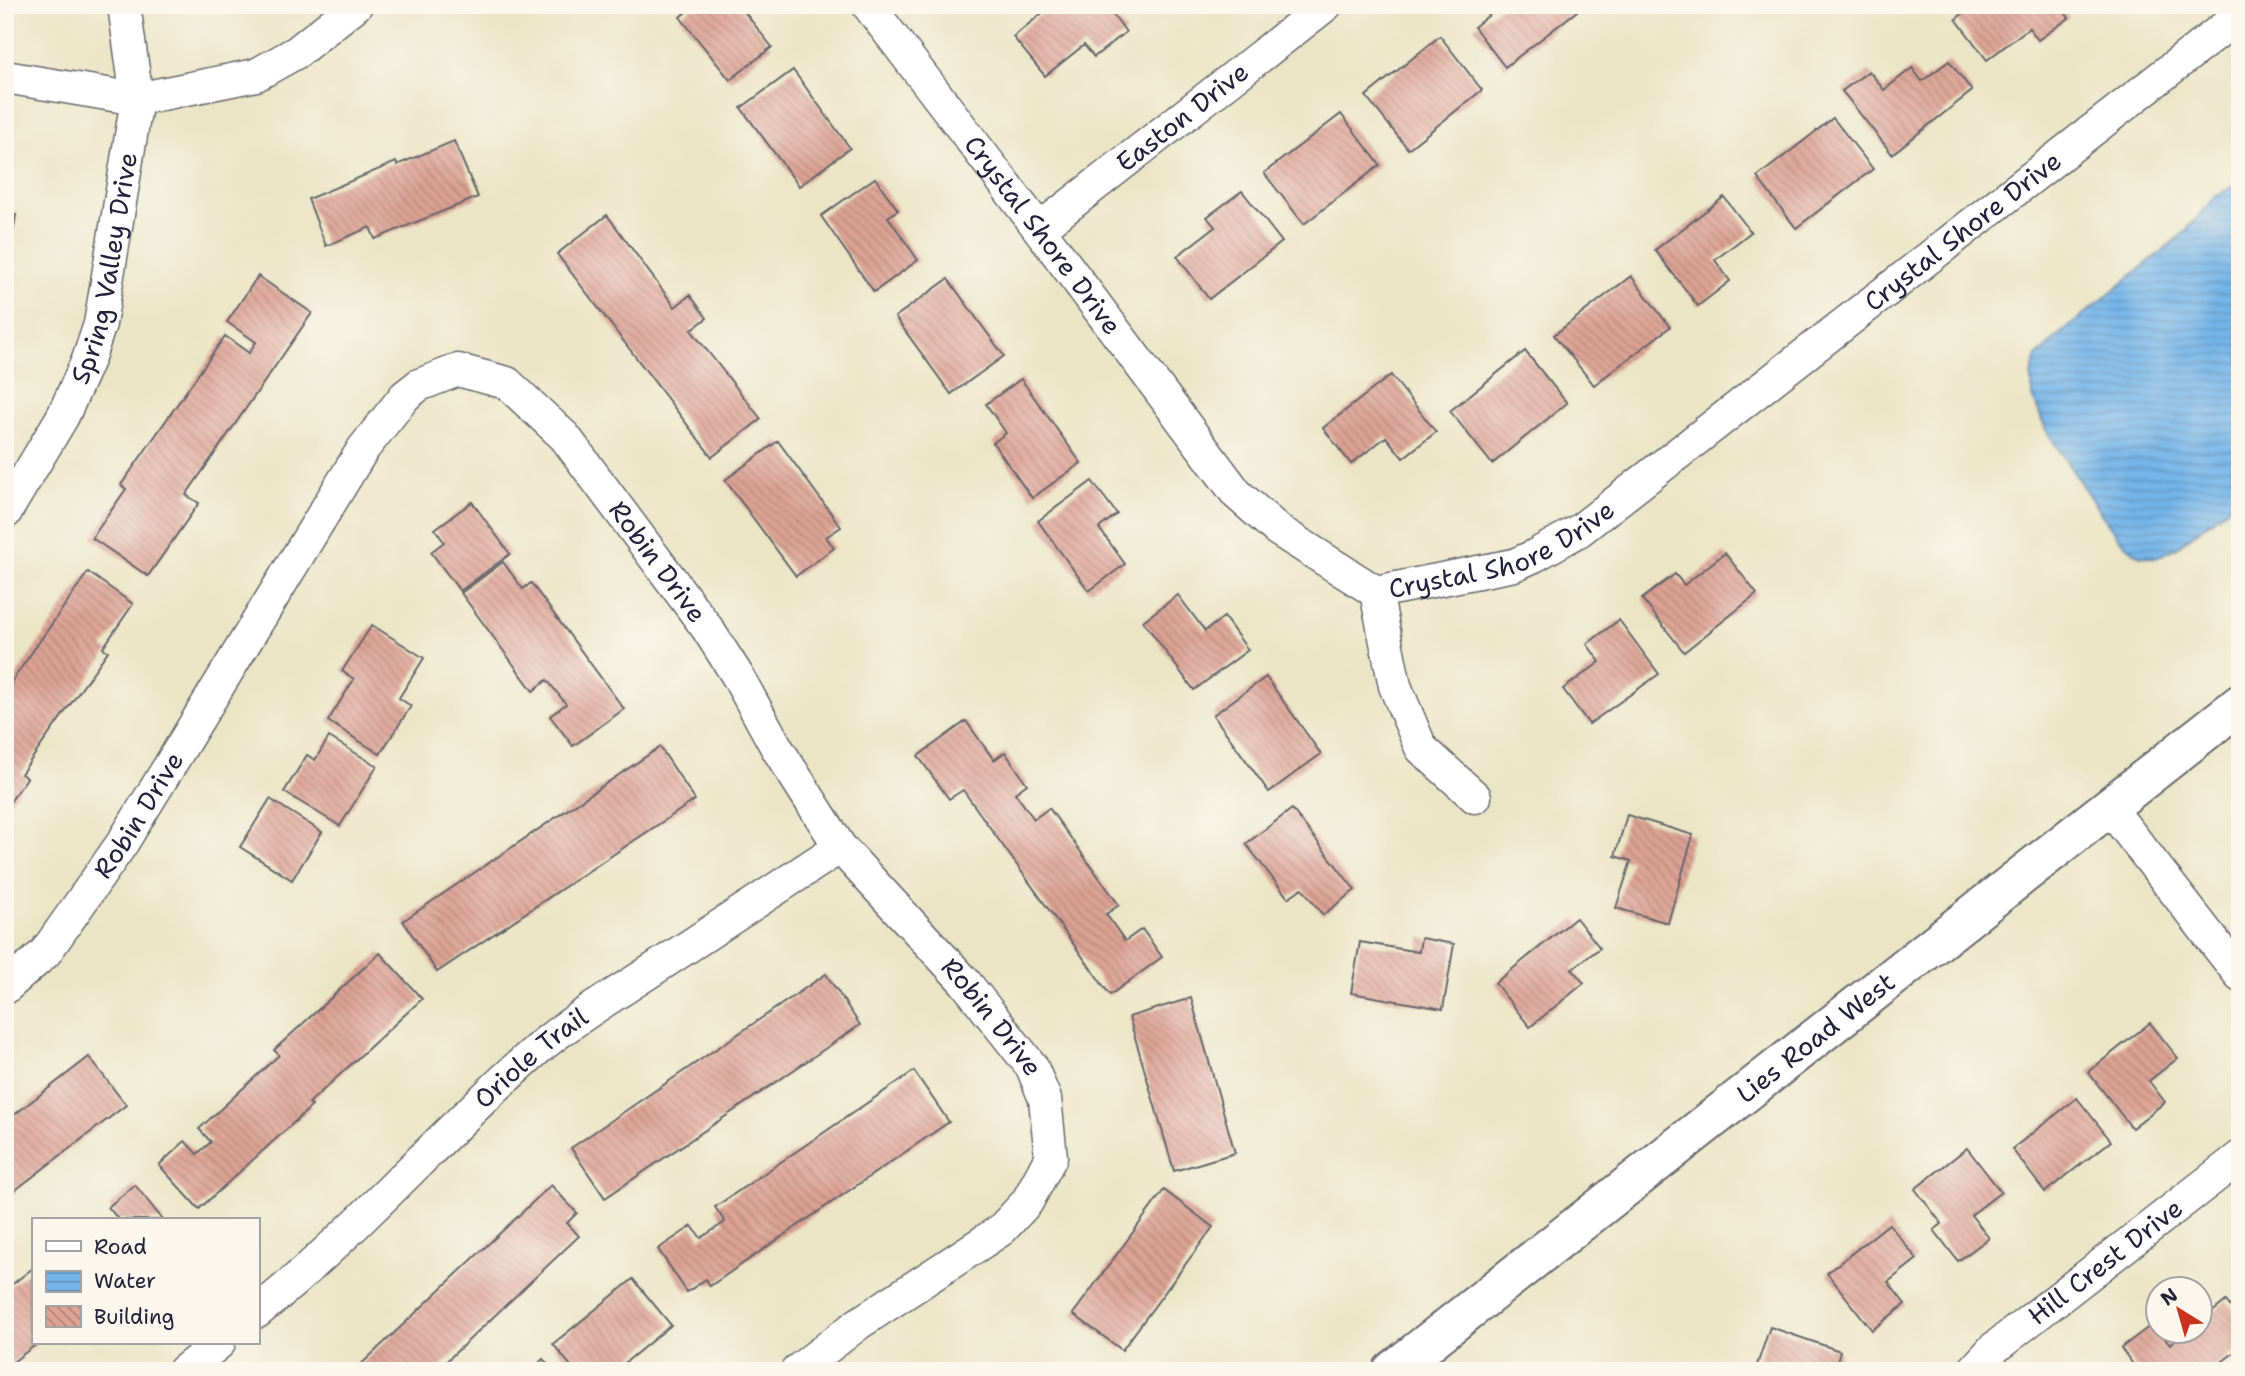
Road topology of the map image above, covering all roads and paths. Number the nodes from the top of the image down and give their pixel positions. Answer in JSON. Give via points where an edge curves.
{"nodes":[{"id":1,"x":124,"y":5,"type":"edge"},
{"id":2,"x":356,"y":5,"type":"edge"},
{"id":3,"x":868,"y":5,"type":"edge"},
{"id":4,"x":1326,"y":5,"type":"edge"},
{"id":5,"x":2240,"y":15,"type":"edge"},
{"id":6,"x":5,"y":77,"type":"edge"},
{"id":7,"x":137,"y":99,"type":"junction"},
{"id":8,"x":1039,"y":229,"type":"junction"},
{"id":9,"x":5,"y":513,"type":"edge"},
{"id":10,"x":1376,"y":592,"type":"junction"},
{"id":11,"x":2240,"y":705,"type":"edge"},
{"id":12,"x":1475,"y":797,"type":"dead end"},
{"id":13,"x":2109,"y":807,"type":"junction"},
{"id":14,"x":840,"y":847,"type":"junction"},
{"id":15,"x":2240,"y":975,"type":"edge"},
{"id":16,"x":5,"y":988,"type":"edge"},
{"id":17,"x":2240,"y":1157,"type":"edge"},
{"id":18,"x":259,"y":1310,"type":"edge"},
{"id":19,"x":218,"y":1344,"type":"edge"},
{"id":20,"x":184,"y":1371,"type":"edge"},
{"id":21,"x":797,"y":1371,"type":"edge"},
{"id":22,"x":1392,"y":1371,"type":"edge"},
{"id":23,"x":1973,"y":1371,"type":"edge"}],
"edges":[{"from":1,"to":7,"type":"street","name":"Spring Valley Drive"},
{"from":2,"to":7,"type":"street","via":[[297,52],[256,75]]},
{"from":3,"to":8,"type":"street","name":"Crystal Shore Drive"},
{"from":4,"to":8,"type":"street","name":"Easton Drive"},
{"from":5,"to":10,"type":"street","name":"Crystal Shore Drive","via":[[1580,530],[1514,565]]},
{"from":6,"to":7,"type":"street"},
{"from":7,"to":9,"type":"street","name":"Spring Valley Drive","via":[[100,324],[62,416]]},
{"from":8,"to":10,"type":"street","name":"Crystal Shore Drive","via":[[1237,494],[1278,530]]},
{"from":10,"to":12,"type":"street","via":[[1395,686],[1421,748]]},
{"from":11,"to":13,"type":"street","name":"Lies Road West"},
{"from":13,"to":15,"type":"street"},
{"from":13,"to":22,"type":"street","name":"Lies Road West"},
{"from":14,"to":16,"type":"street","name":"Robin Drive","via":[[707,628],[565,437],[506,383],[458,370],[419,385],[405,396],[363,449],[123,842],[45,953]]},
{"from":14,"to":18,"type":"street","name":"Oriole Trail","via":[[543,1045],[357,1224]]},
{"from":14,"to":21,"type":"street","name":"Robin Drive","via":[[965,982],[1032,1068],[1045,1099],[1051,1157],[1027,1202],[1001,1230],[858,1324]]},
{"from":17,"to":23,"type":"street","name":"Hill Crest Drive","via":[[1993,1349]]},
{"from":19,"to":20,"type":"street"}]}
